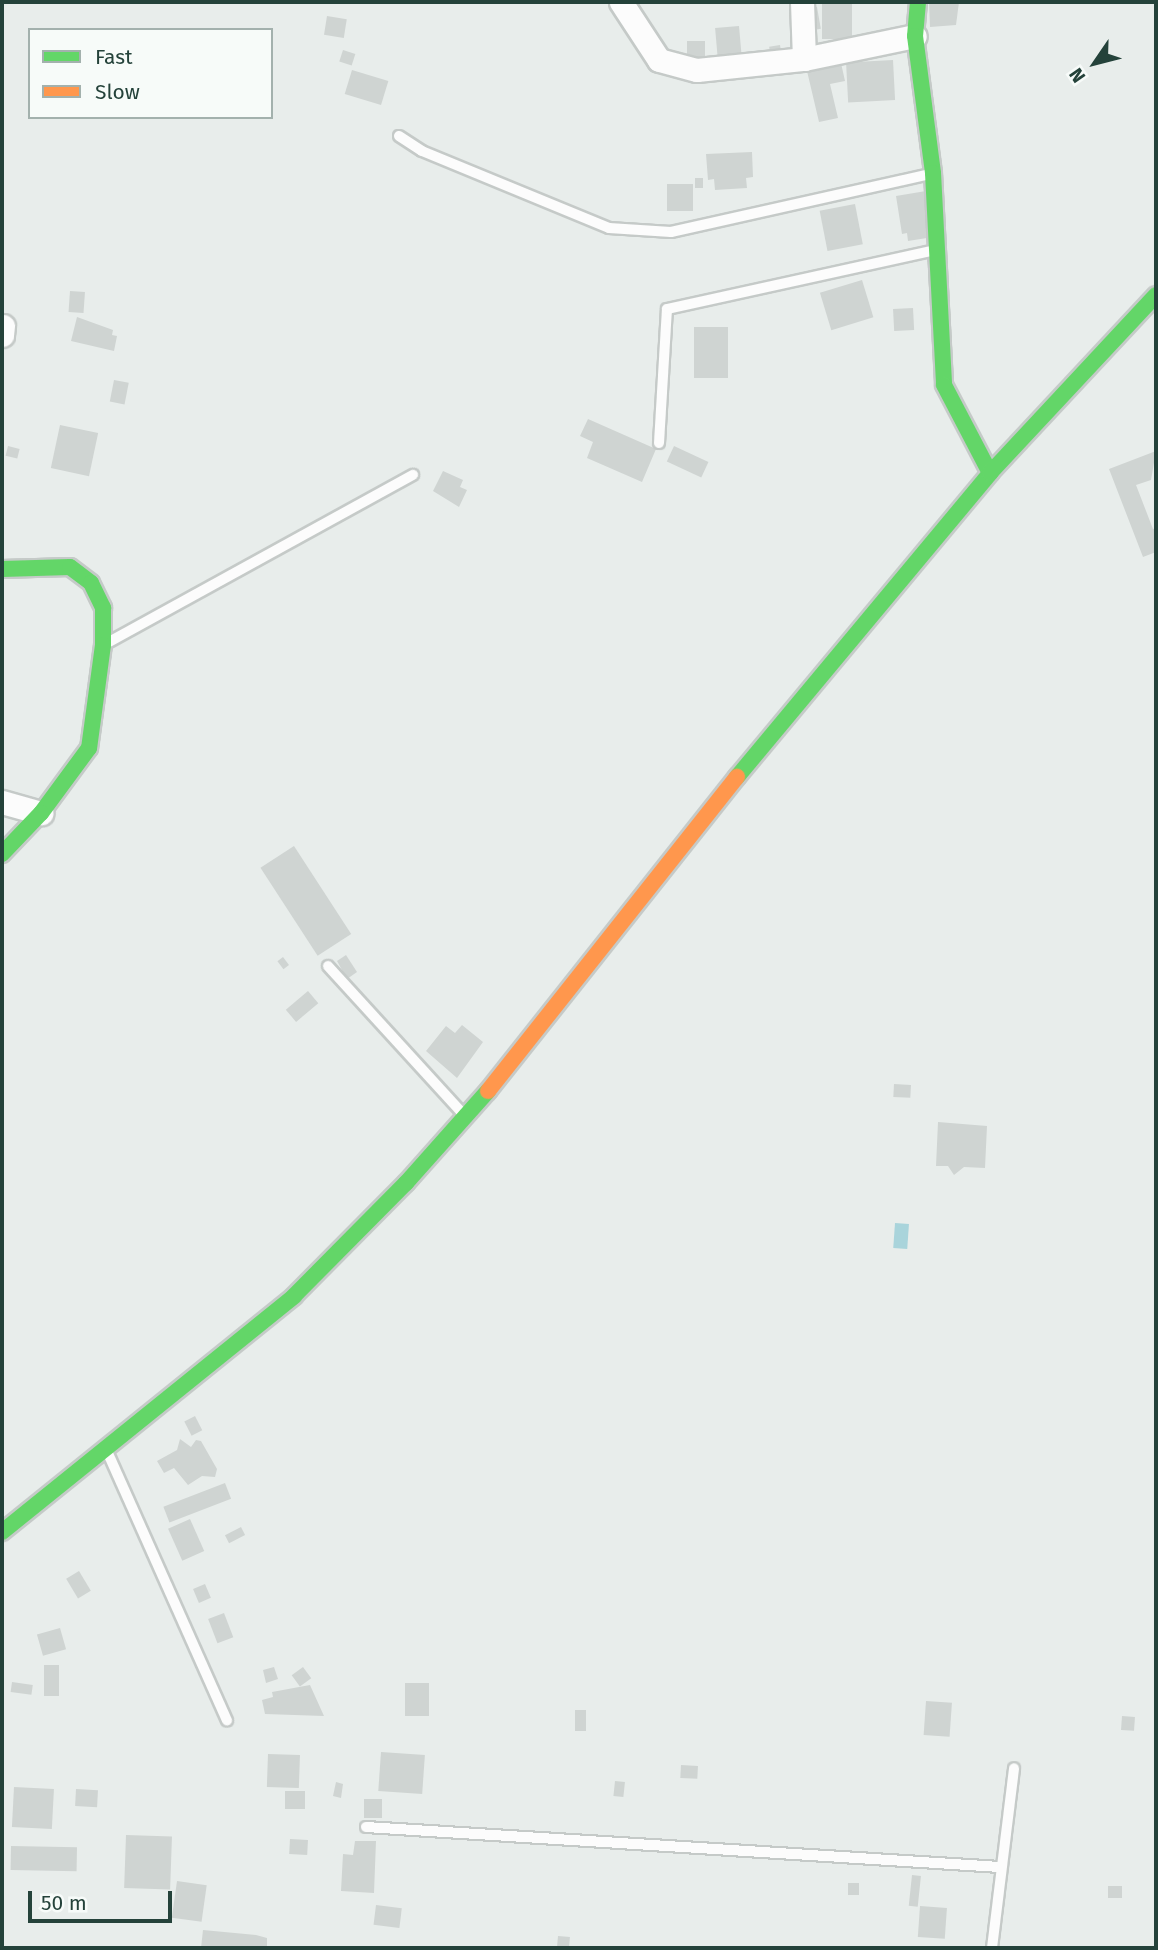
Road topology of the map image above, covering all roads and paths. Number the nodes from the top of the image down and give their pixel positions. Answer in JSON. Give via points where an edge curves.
{"nodes":[{"id":1,"x":621,"y":2,"type":"edge"},
{"id":2,"x":802,"y":2,"type":"edge"},
{"id":3,"x":918,"y":2,"type":"edge"},
{"id":4,"x":915,"y":36,"type":"junction"},
{"id":5,"x":804,"y":59,"type":"junction"},
{"id":6,"x":399,"y":136,"type":"dead end"},
{"id":7,"x":933,"y":173,"type":"junction"},
{"id":8,"x":938,"y":250,"type":"junction"},
{"id":9,"x":1156,"y":296,"type":"edge"},
{"id":10,"x":659,"y":443,"type":"dead end"},
{"id":11,"x":990,"y":472,"type":"junction"},
{"id":12,"x":413,"y":475,"type":"dead end"},
{"id":13,"x":2,"y":569,"type":"edge"},
{"id":14,"x":103,"y":645,"type":"junction"},
{"id":15,"x":2,"y":802,"type":"edge"},
{"id":16,"x":41,"y":813,"type":"junction"},
{"id":17,"x":2,"y":854,"type":"edge"},
{"id":18,"x":328,"y":966,"type":"dead end"},
{"id":19,"x":467,"y":1118,"type":"junction"},
{"id":20,"x":106,"y":1448,"type":"junction"},
{"id":21,"x":2,"y":1532,"type":"edge"},
{"id":22,"x":227,"y":1721,"type":"dead end"},
{"id":23,"x":1014,"y":1768,"type":"dead end"},
{"id":24,"x":366,"y":1827,"type":"dead end"},
{"id":25,"x":1000,"y":1867,"type":"junction"},
{"id":26,"x":992,"y":1948,"type":"edge"}],
"edges":[{"from":1,"to":5,"type":"street","via":[[659,60],[697,70]]},
{"from":2,"to":5,"type":"street"},
{"from":3,"to":4,"type":"street"},
{"from":4,"to":5,"type":"street"},
{"from":4,"to":7,"type":"street"},
{"from":6,"to":7,"type":"lane","via":[[422,151],[609,228],[671,232]]},
{"from":7,"to":8,"type":"street"},
{"from":8,"to":10,"type":"lane","via":[[667,309]]},
{"from":8,"to":11,"type":"street","via":[[944,385]]},
{"from":9,"to":11,"type":"street"},
{"from":11,"to":19,"type":"street","via":[[699,822]]},
{"from":12,"to":14,"type":"lane"},
{"from":13,"to":14,"type":"street","via":[[70,567],[91,583],[103,608]]},
{"from":14,"to":16,"type":"street","via":[[89,748]]},
{"from":15,"to":16,"type":"street"},
{"from":16,"to":17,"type":"street"},
{"from":18,"to":19,"type":"lane"},
{"from":19,"to":20,"type":"street","via":[[294,1296]]},
{"from":20,"to":21,"type":"street"},
{"from":20,"to":22,"type":"lane"},
{"from":23,"to":25,"type":"lane"},
{"from":24,"to":25,"type":"lane"},
{"from":25,"to":26,"type":"lane"}]}
